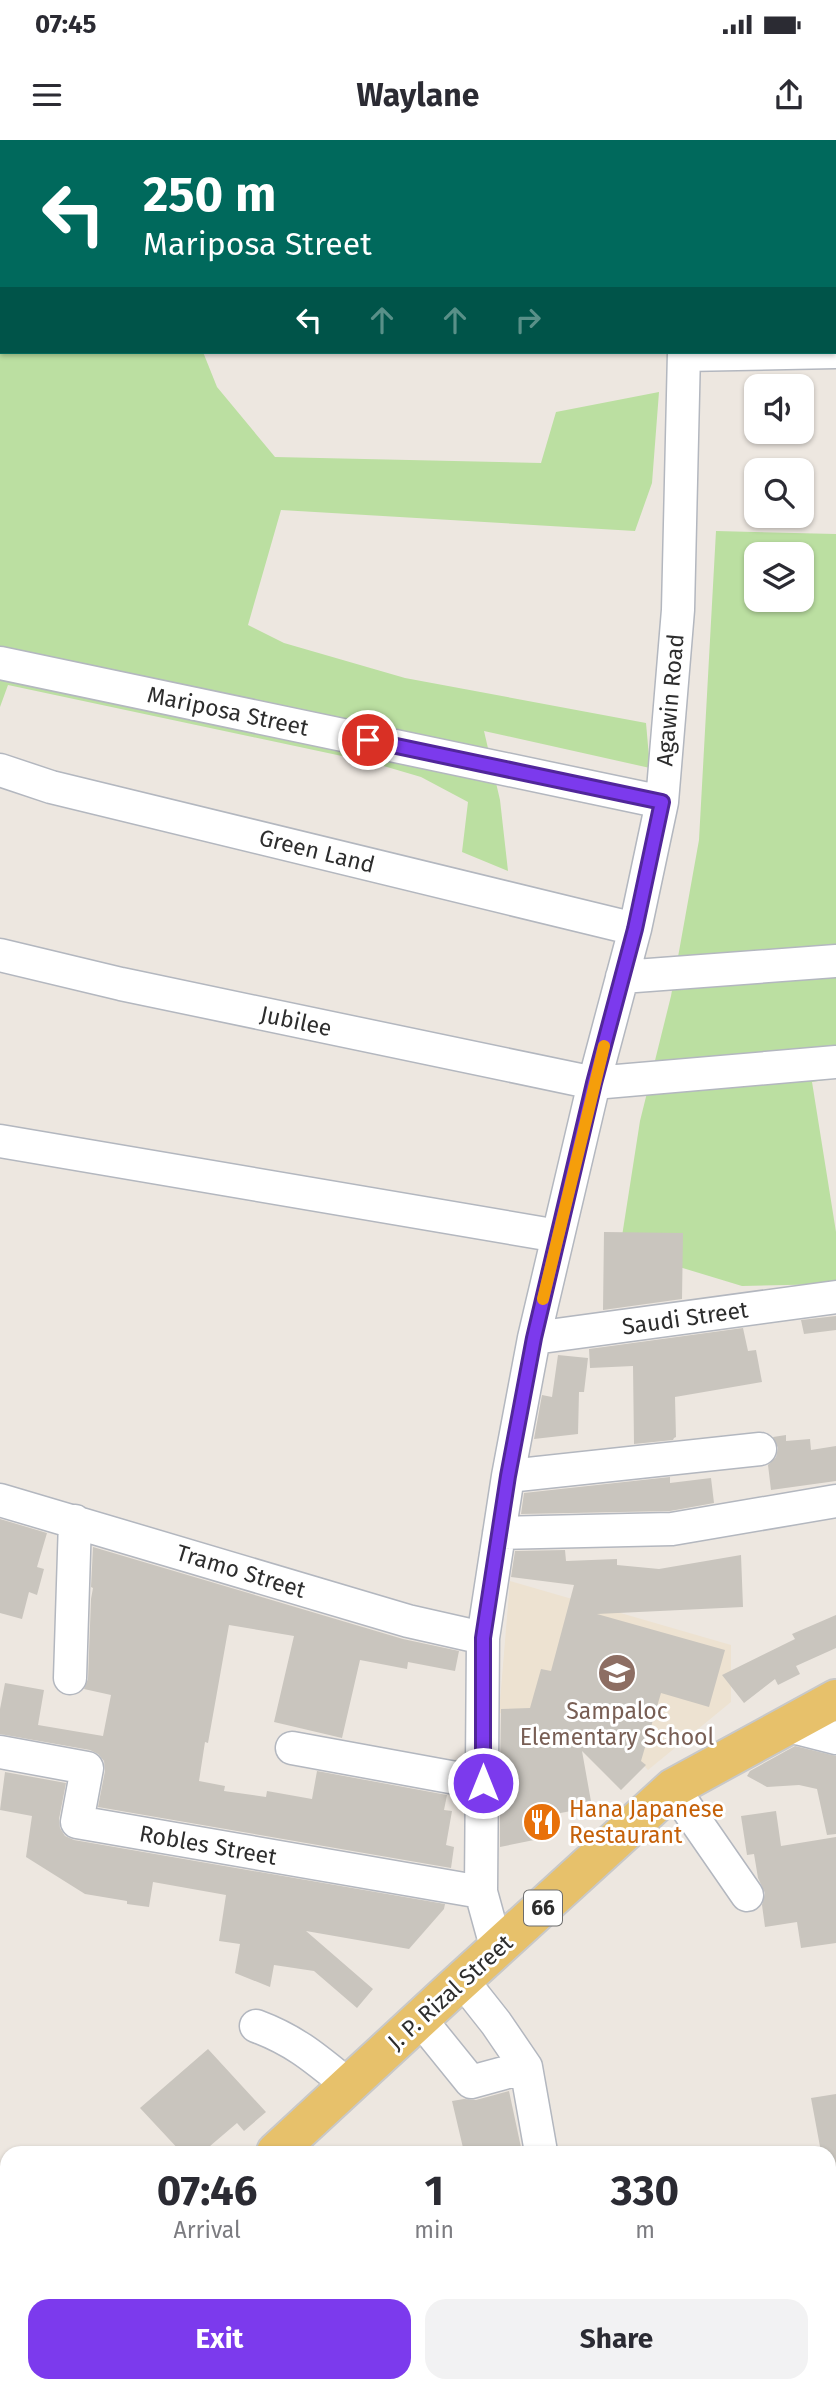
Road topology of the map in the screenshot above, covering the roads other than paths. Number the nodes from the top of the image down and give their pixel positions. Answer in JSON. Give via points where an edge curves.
{"nodes":[{"id":1,"x":684,"y":354,"type":"edge"},
{"id":2,"x":0,"y":663,"type":"edge"},
{"id":3,"x":0,"y":771,"type":"edge"},
{"id":4,"x":662,"y":802,"type":"junction"},
{"id":5,"x":635,"y":929,"type":"junction"},
{"id":6,"x":0,"y":955,"type":"edge"},
{"id":7,"x":836,"y":961,"type":"edge"},
{"id":8,"x":622,"y":977,"type":"junction"},
{"id":9,"x":836,"y":1062,"type":"edge"},
{"id":10,"x":594,"y":1083,"type":"junction"},
{"id":11,"x":0,"y":1141,"type":"edge"},
{"id":12,"x":558,"y":1236,"type":"junction"},
{"id":13,"x":836,"y":1297,"type":"edge"},
{"id":14,"x":534,"y":1338,"type":"junction"},
{"id":15,"x":760,"y":1449,"type":"dead end"},
{"id":16,"x":508,"y":1476,"type":"junction"},
{"id":17,"x":0,"y":1500,"type":"edge"},
{"id":18,"x":836,"y":1501,"type":"edge"},
{"id":19,"x":75,"y":1521,"type":"junction"},
{"id":20,"x":499,"y":1534,"type":"junction"},
{"id":21,"x":483,"y":1638,"type":"junction"},
{"id":22,"x":70,"y":1678,"type":"dead end"},
{"id":23,"x":836,"y":1699,"type":"edge"},
{"id":24,"x":785,"y":1725,"type":"junction"},
{"id":25,"x":836,"y":1738,"type":"edge"},
{"id":26,"x":292,"y":1748,"type":"dead end"},
{"id":27,"x":0,"y":1752,"type":"edge"},
{"id":28,"x":483,"y":1783,"type":"junction"},
{"id":29,"x":673,"y":1788,"type":"junction"},
{"id":30,"x":481,"y":1892,"type":"junction"},
{"id":31,"x":747,"y":1895,"type":"dead end"},
{"id":32,"x":497,"y":1950,"type":"junction"},
{"id":33,"x":462,"y":1980,"type":"junction"},
{"id":34,"x":420,"y":2019,"type":"junction"},
{"id":35,"x":256,"y":2026,"type":"dead end"},
{"id":36,"x":526,"y":2067,"type":"junction"},
{"id":37,"x":348,"y":2085,"type":"junction"},
{"id":38,"x":282,"y":2146,"type":"edge"},
{"id":39,"x":540,"y":2146,"type":"edge"}],
"edges":[{"from":1,"to":4,"type":"street","name":"Agawin Road","via":[[678,610]]},
{"from":2,"to":4,"type":"street","name":"Mariposa Street"},
{"from":3,"to":5,"type":"street","name":"Green Land"},
{"from":4,"to":5,"type":"street","name":"Agawin Road"},
{"from":5,"to":8,"type":"street","name":"Agawin Road"},
{"from":6,"to":10,"type":"street","name":"Jubilee"},
{"from":7,"to":8,"type":"street"},
{"from":8,"to":10,"type":"street","name":"Agawin Road"},
{"from":9,"to":10,"type":"street","name":"Jubilee"},
{"from":10,"to":12,"type":"street","name":"Agawin Road"},
{"from":11,"to":12,"type":"street"},
{"from":12,"to":14,"type":"street","name":"Agawin Road"},
{"from":13,"to":14,"type":"street","name":"Saudi Street"},
{"from":14,"to":16,"type":"street","name":"Agawin Road"},
{"from":15,"to":16,"type":"street"},
{"from":16,"to":20,"type":"street","name":"Agawin Road"},
{"from":17,"to":19,"type":"street","name":"Tramo Street"},
{"from":18,"to":20,"type":"street","via":[[672,1529]]},
{"from":19,"to":21,"type":"street","name":"Tramo Street","via":[[408,1621]]},
{"from":19,"to":22,"type":"street"},
{"from":20,"to":21,"type":"street","name":"Agawin Road"},
{"from":21,"to":28,"type":"street","name":"Agawin Road"},
{"from":23,"to":24,"type":"main road","name":"J. P. Rizal Street","number":"66"},
{"from":24,"to":25,"type":"street"},
{"from":24,"to":29,"type":"main road","name":"J. P. Rizal Street","number":"66"},
{"from":26,"to":28,"type":"street"},
{"from":27,"to":30,"type":"street","name":"Robles Street","via":[[87,1768],[77,1822]]},
{"from":28,"to":30,"type":"street","name":"Agawin Road"},
{"from":29,"to":31,"type":"street"},
{"from":29,"to":32,"type":"main road","name":"J. P. Rizal Street","number":"66"},
{"from":30,"to":32,"type":"street","name":"Agawin Road"},
{"from":32,"to":33,"type":"main road","name":"J. P. Rizal Street","number":"66"},
{"from":33,"to":34,"type":"main road","name":"J. P. Rizal Street","number":"66"},
{"from":33,"to":36,"type":"street"},
{"from":34,"to":36,"type":"street","via":[[471,2082]]},
{"from":34,"to":37,"type":"main road","name":"J. P. Rizal Street","number":"66"},
{"from":35,"to":37,"type":"street","via":[[304,2049]]},
{"from":36,"to":39,"type":"street"},
{"from":37,"to":38,"type":"main road","name":"J. P. Rizal Street","number":"66"}]}
